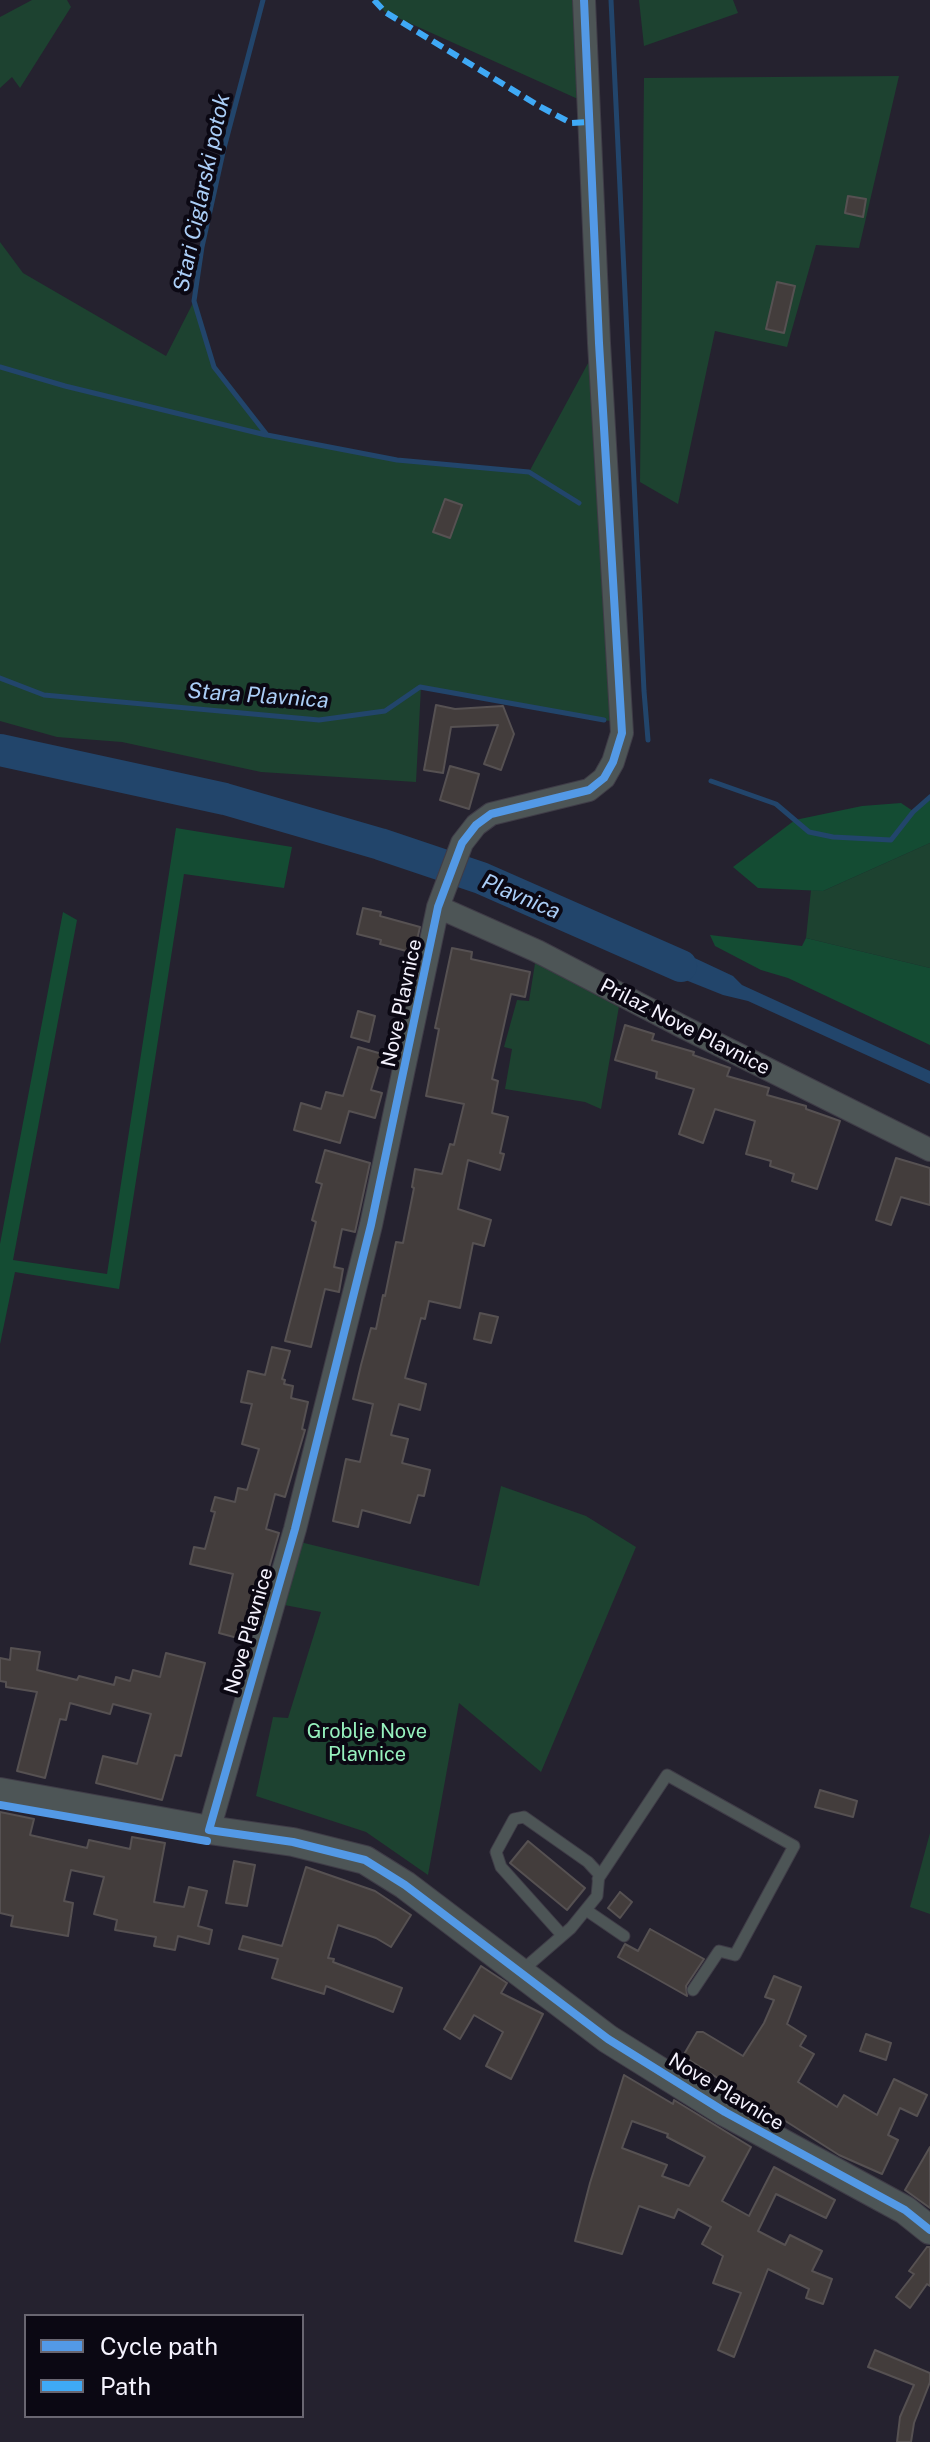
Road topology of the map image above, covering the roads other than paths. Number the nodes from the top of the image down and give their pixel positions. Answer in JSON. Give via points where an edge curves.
{"nodes":[{"id":1,"x":584,"y":0,"type":"edge"},
{"id":2,"x":441,"y":899,"type":"junction"},
{"id":3,"x":930,"y":1150,"type":"edge"},
{"id":4,"x":0,"y":1792,"type":"edge"},
{"id":5,"x":209,"y":1830,"type":"junction"},
{"id":6,"x":598,"y":1879,"type":"junction"},
{"id":7,"x":586,"y":1910,"type":"junction"},
{"id":8,"x":562,"y":1935,"type":"junction"},
{"id":9,"x":624,"y":1936,"type":"dead end"},
{"id":10,"x":519,"y":1973,"type":"junction"},
{"id":11,"x":693,"y":1990,"type":"dead end"},
{"id":12,"x":930,"y":2230,"type":"edge"}],
"edges":[{"from":1,"to":2,"type":"street","name":"Nove Plavnice","via":[[622,733],[604,778],[589,790],[491,814],[476,825],[462,843]]},
{"from":2,"to":3,"type":"street","name":"Prilaz Nove Plavnice"},
{"from":2,"to":5,"type":"street","name":"Nove Plavnice","via":[[371,1225],[295,1529]]},
{"from":4,"to":5,"type":"street","name":"Nove Plavnice"},
{"from":5,"to":10,"type":"street","name":"Nove Plavnice","via":[[293,1842],[365,1860]]},
{"from":6,"to":7,"type":"lane","via":[[597,1896]]},
{"from":6,"to":8,"type":"lane","via":[[588,1862],[524,1817],[514,1819],[504,1833],[496,1852],[501,1867]]},
{"from":6,"to":11,"type":"lane","via":[[667,1775],[794,1846],[735,1955],[719,1951]]},
{"from":7,"to":8,"type":"lane"},
{"from":7,"to":9,"type":"lane"},
{"from":8,"to":10,"type":"lane"},
{"from":10,"to":12,"type":"street","name":"Nove Plavnice","via":[[608,2039],[712,2104],[905,2210]]}]}
